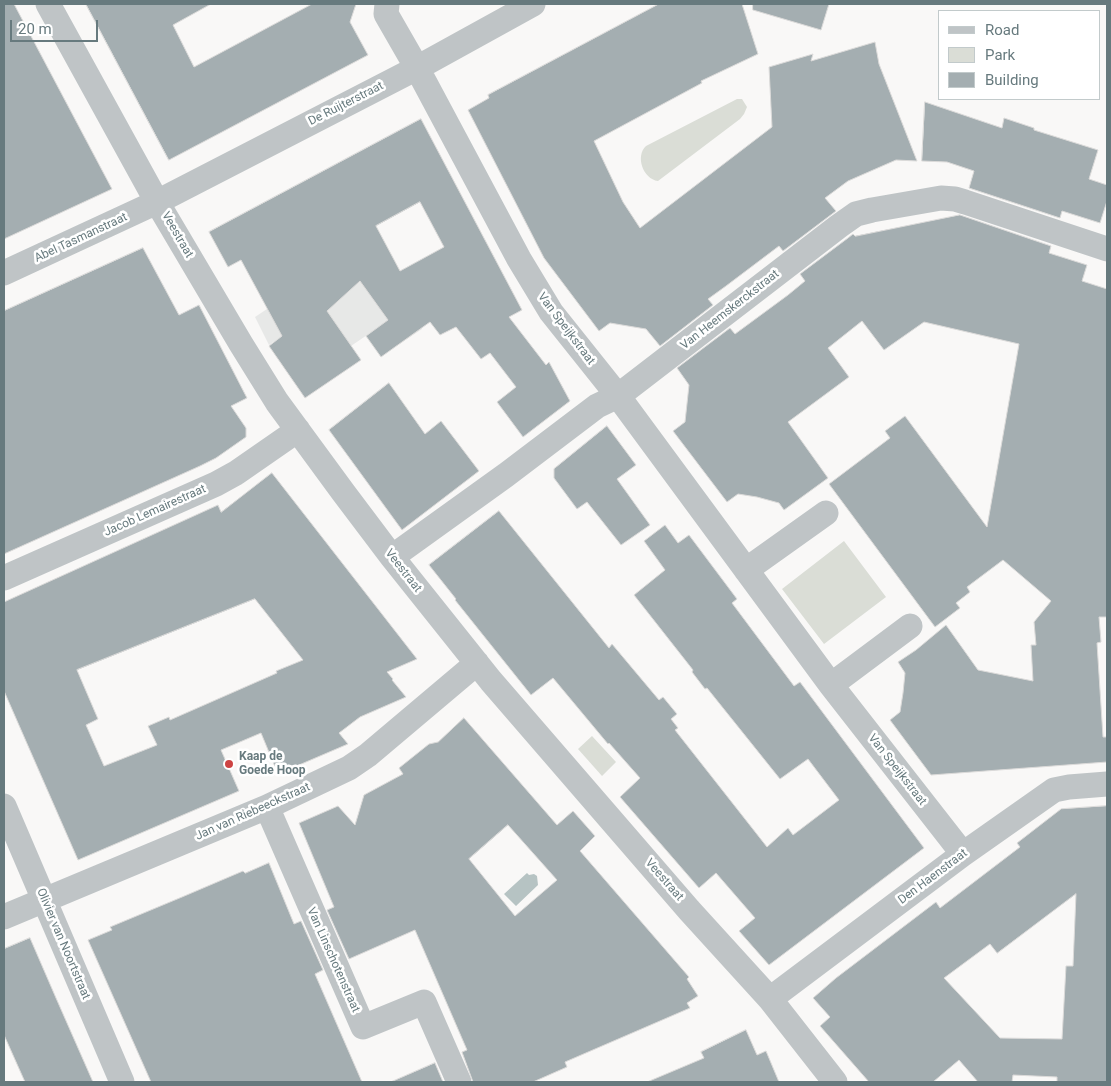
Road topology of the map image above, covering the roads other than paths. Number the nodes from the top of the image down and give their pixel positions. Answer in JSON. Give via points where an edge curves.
{"nodes":[{"id":1,"x":48,"y":4,"type":"edge"},
{"id":2,"x":387,"y":4,"type":"edge"},
{"id":3,"x":533,"y":4,"type":"edge"},
{"id":4,"x":417,"y":68,"type":"junction"},
{"id":5,"x":157,"y":202,"type":"junction"},
{"id":6,"x":1107,"y":249,"type":"edge"},
{"id":7,"x":4,"y":274,"type":"edge"},
{"id":8,"x":618,"y":396,"type":"junction"},
{"id":9,"x":298,"y":430,"type":"junction"},
{"id":10,"x":826,"y":513,"type":"dead end"},
{"id":11,"x":392,"y":558,"type":"junction"},
{"id":12,"x":746,"y":570,"type":"junction"},
{"id":13,"x":4,"y":578,"type":"edge"},
{"id":14,"x":910,"y":626,"type":"dead end"},
{"id":15,"x":477,"y":663,"type":"junction"},
{"id":16,"x":831,"y":685,"type":"junction"},
{"id":17,"x":1107,"y":784,"type":"edge"},
{"id":18,"x":4,"y":806,"type":"edge"},
{"id":19,"x":267,"y":807,"type":"junction"},
{"id":20,"x":963,"y":854,"type":"junction"},
{"id":21,"x":44,"y":900,"type":"junction"},
{"id":22,"x":4,"y":917,"type":"edge"},
{"id":23,"x":770,"y":999,"type":"junction"},
{"id":24,"x":122,"y":1082,"type":"edge"},
{"id":25,"x":459,"y":1082,"type":"edge"},
{"id":26,"x":835,"y":1082,"type":"edge"}],
"edges":[{"from":1,"to":5,"type":"street","name":"Veestraat"},
{"from":2,"to":4,"type":"street","name":"Van Speijkstraat","via":[[388,18]]},
{"from":3,"to":4,"type":"street","name":"De Ruijterstraat"},
{"from":4,"to":5,"type":"street","name":"De Ruijterstraat"},
{"from":4,"to":8,"type":"street","name":"Van Speijkstraat","via":[[544,303]]},
{"from":5,"to":7,"type":"street","name":"Abel Tasmanstraat"},
{"from":5,"to":9,"type":"street","name":"Veestraat","via":[[241,344]]},
{"from":6,"to":8,"type":"street","name":"Van Heemskerckstraat","via":[[955,199],[941,198],[863,212],[840,226]]},
{"from":8,"to":11,"type":"street","name":"Van Heemskerckstraat","via":[[597,406]]},
{"from":8,"to":12,"type":"street","name":"Van Speijkstraat"},
{"from":9,"to":11,"type":"street","name":"Veestraat"},
{"from":9,"to":13,"type":"street","name":"Jacob Lemairestraat","via":[[216,484]]},
{"from":10,"to":12,"type":"street"},
{"from":11,"to":15,"type":"street","name":"Veestraat"},
{"from":12,"to":16,"type":"street","name":"Van Speijkstraat"},
{"from":14,"to":16,"type":"street"},
{"from":15,"to":19,"type":"street","name":"Jan van Riebeeckstraat","via":[[359,762]]},
{"from":15,"to":23,"type":"street","name":"Veestraat"},
{"from":16,"to":20,"type":"street","name":"Van Speijkstraat"},
{"from":17,"to":20,"type":"street","name":"Den Haenstraat","via":[[1054,790]]},
{"from":18,"to":21,"type":"street","name":"Olivier van Noortstraat"},
{"from":19,"to":21,"type":"street","name":"Jan van Riebeeckstraat"},
{"from":19,"to":25,"type":"street","name":"Van Linschotenstraat","via":[[363,1027],[424,1002]]},
{"from":20,"to":23,"type":"street","name":"Den Haenstraat"},
{"from":21,"to":22,"type":"street","name":"Jan van Riebeeckstraat"},
{"from":21,"to":24,"type":"street","name":"Olivier van Noortstraat"},
{"from":23,"to":26,"type":"street","name":"Veestraat"}]}
